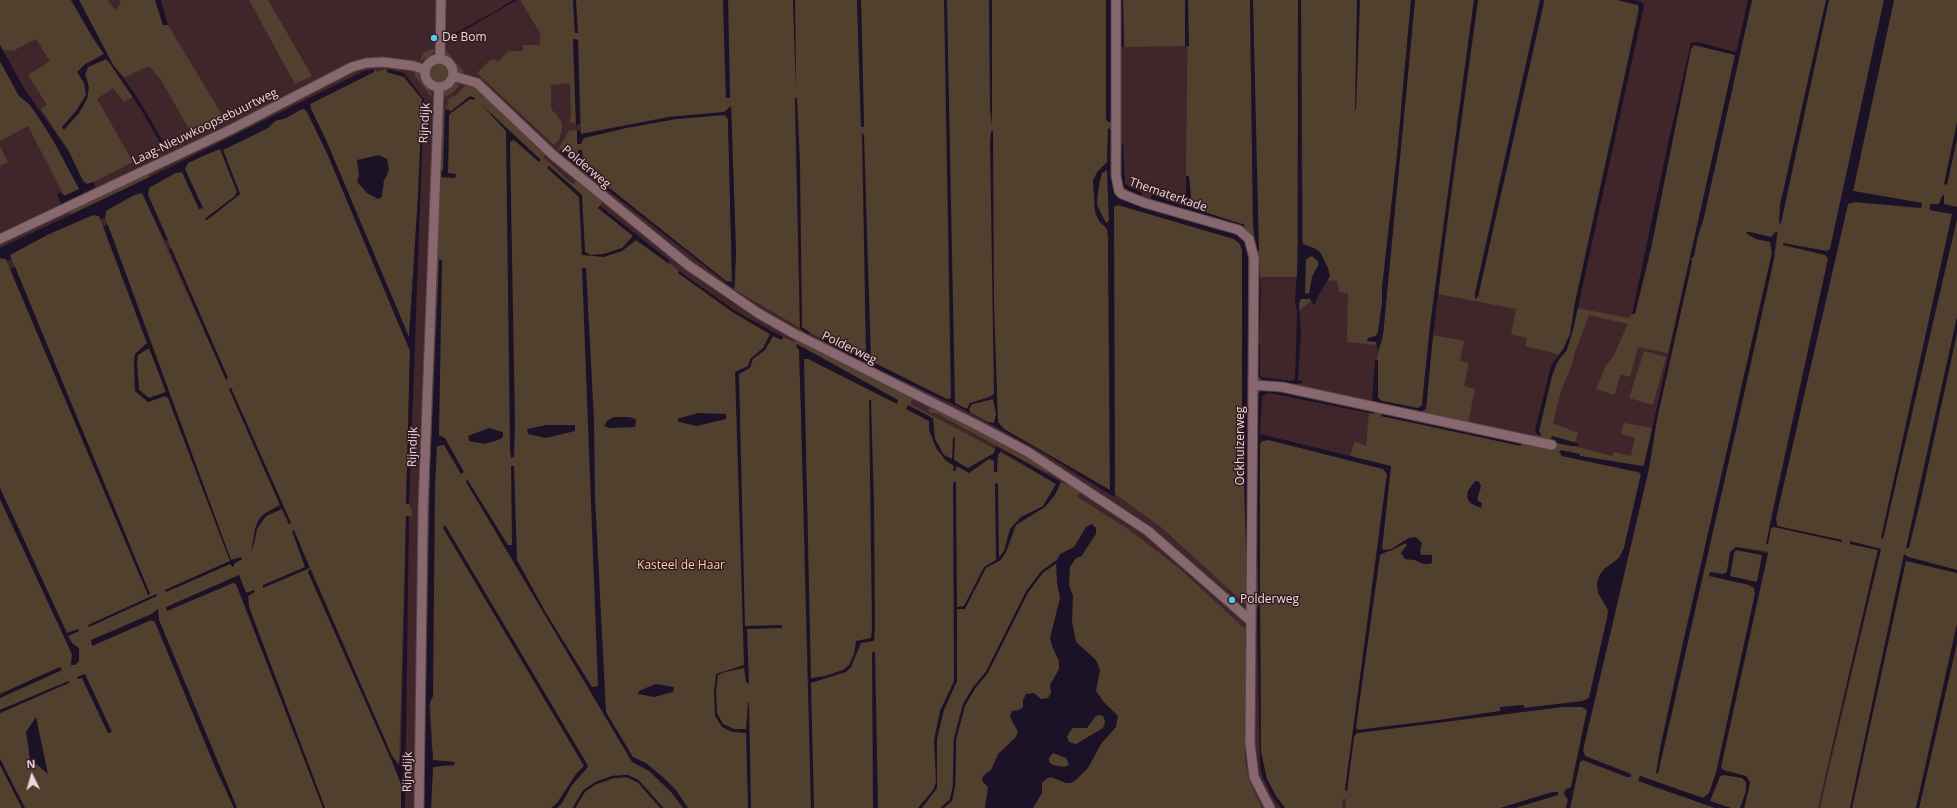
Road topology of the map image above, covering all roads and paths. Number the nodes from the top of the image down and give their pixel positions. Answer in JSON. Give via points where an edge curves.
{"nodes":[{"id":1,"x":441,"y":0,"type":"edge"},
{"id":2,"x":1116,"y":0,"type":"edge"},
{"id":3,"x":440,"y":59,"type":"junction"},
{"id":4,"x":425,"y":70,"type":"junction"},
{"id":5,"x":453,"y":76,"type":"junction"},
{"id":6,"x":439,"y":88,"type":"junction"},
{"id":7,"x":0,"y":239,"type":"edge"},
{"id":8,"x":1253,"y":385,"type":"junction"},
{"id":9,"x":1552,"y":445,"type":"dead end"},
{"id":10,"x":1251,"y":621,"type":"junction"},
{"id":11,"x":419,"y":808,"type":"edge"},
{"id":12,"x":1270,"y":808,"type":"edge"}],
"edges":[{"from":1,"to":3,"type":"street"},
{"from":2,"to":8,"type":"street","name":"Thematerkade","via":[[1116,176],[1119,191],[1146,203],[1239,230],[1249,239],[1254,258]]},
{"from":3,"to":4,"type":"street","via":[[427,64]]},
{"from":3,"to":5,"type":"street","via":[[448,62]]},
{"from":4,"to":6,"type":"street","via":[[427,82]]},
{"from":4,"to":7,"type":"street","name":"Laag-Nieuwkoopsebuurtweg","via":[[383,62],[352,67],[230,130]]},
{"from":5,"to":6,"type":"street","via":[[450,82]]},
{"from":5,"to":10,"type":"street","name":"Polderweg","via":[[477,83],[553,155],[688,265],[758,313],[1028,452],[1148,531]]},
{"from":6,"to":11,"type":"street","name":"Rijndijk","via":[[423,509]]},
{"from":8,"to":9,"type":"street","via":[[1282,386]]},
{"from":8,"to":10,"type":"street","name":"Ockhuizerweg"},
{"from":10,"to":12,"type":"street","name":"Ockhuizerweg","via":[[1250,743],[1254,777]]}]}
